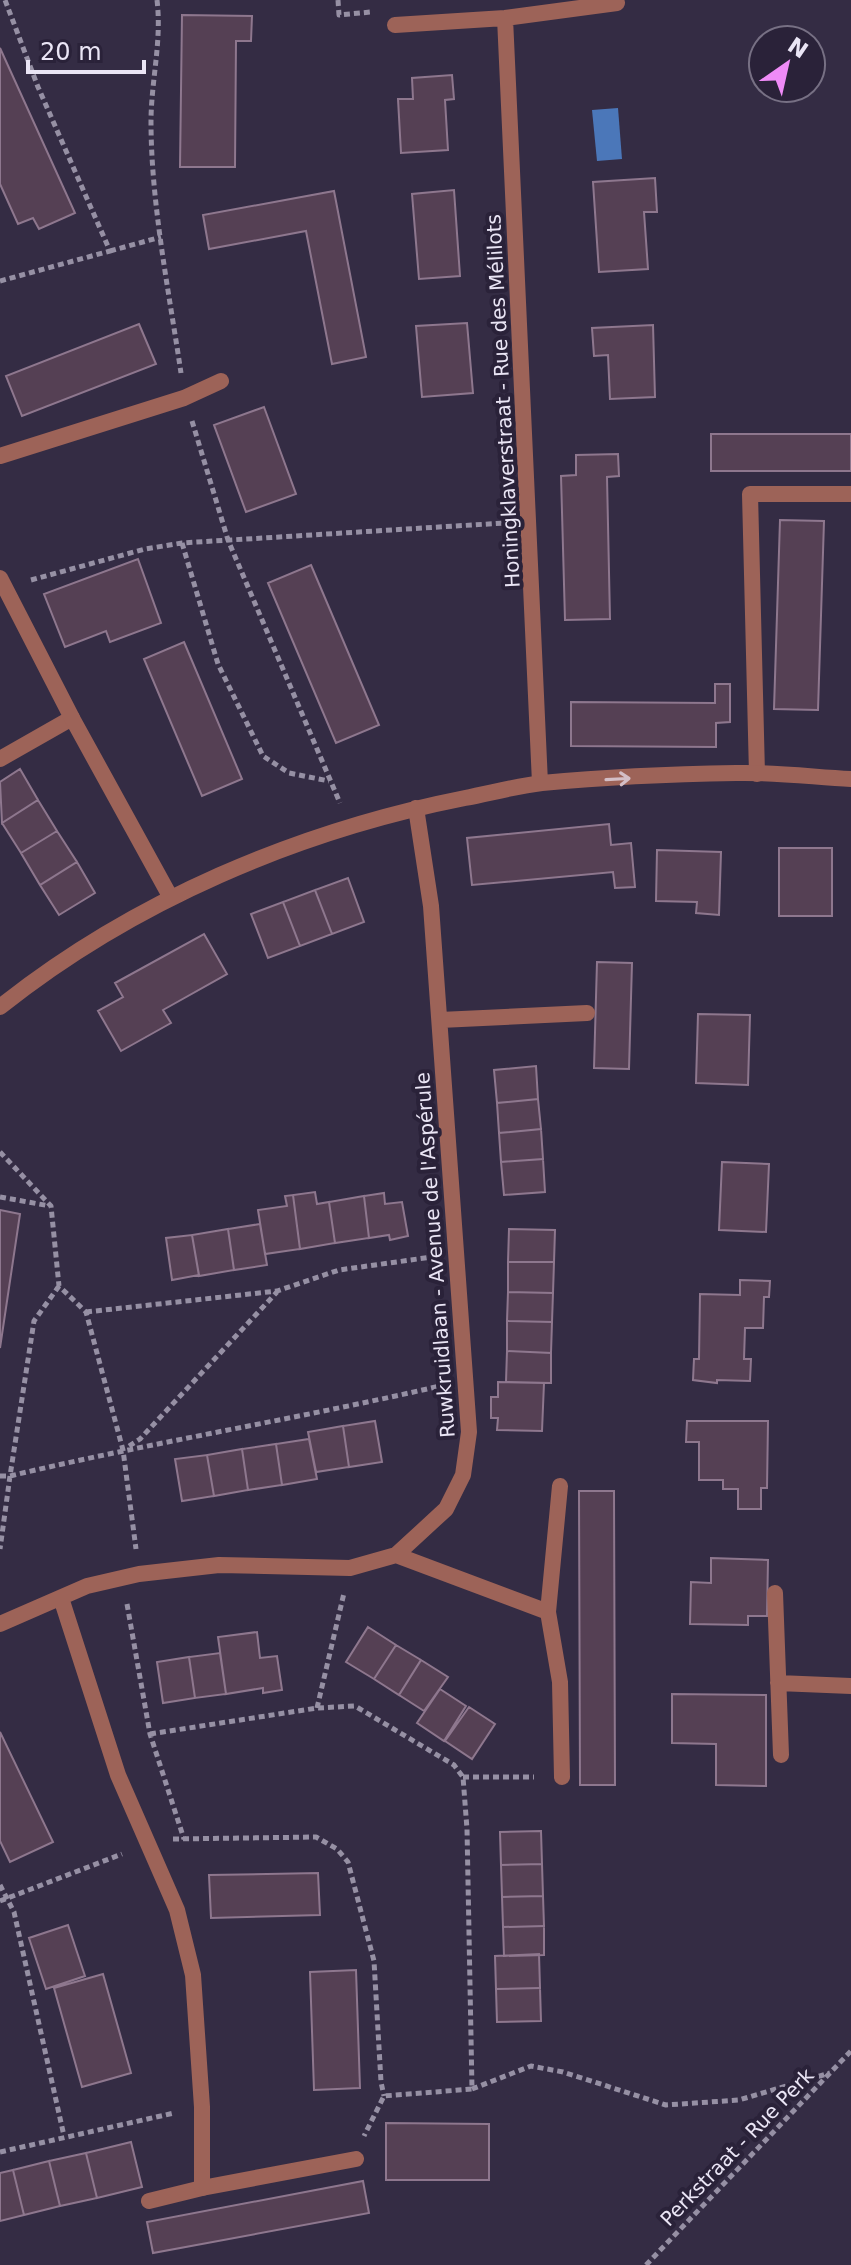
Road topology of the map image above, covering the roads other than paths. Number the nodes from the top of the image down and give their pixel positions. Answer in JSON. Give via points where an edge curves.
{"nodes":[{"id":1,"x":617,"y":3,"type":"dead end"},
{"id":2,"x":505,"y":18,"type":"junction"},
{"id":3,"x":395,"y":25,"type":"road end"},
{"id":4,"x":221,"y":381,"type":"dead end"},
{"id":5,"x":0,"y":456,"type":"edge"},
{"id":6,"x":851,"y":494,"type":"edge"},
{"id":7,"x":2,"y":582,"type":"edge"},
{"id":8,"x":72,"y":718,"type":"junction"},
{"id":9,"x":0,"y":759,"type":"edge"},
{"id":10,"x":757,"y":774,"type":"junction"},
{"id":11,"x":851,"y":779,"type":"edge"},
{"id":12,"x":540,"y":783,"type":"junction"},
{"id":13,"x":416,"y":808,"type":"junction"},
{"id":14,"x":171,"y":898,"type":"junction"},
{"id":15,"x":0,"y":1007,"type":"edge"},
{"id":16,"x":587,"y":1013,"type":"dead end"},
{"id":17,"x":440,"y":1020,"type":"junction"},
{"id":18,"x":560,"y":1486,"type":"dead end"},
{"id":19,"x":396,"y":1555,"type":"junction"},
{"id":20,"x":775,"y":1593,"type":"dead end"},
{"id":21,"x":61,"y":1598,"type":"junction"},
{"id":22,"x":548,"y":1612,"type":"junction"},
{"id":23,"x":0,"y":1624,"type":"edge"},
{"id":24,"x":778,"y":1683,"type":"junction"},
{"id":25,"x":851,"y":1686,"type":"edge"},
{"id":26,"x":781,"y":1755,"type":"dead end"},
{"id":27,"x":562,"y":1777,"type":"road end"},
{"id":28,"x":356,"y":2159,"type":"road end"},
{"id":29,"x":202,"y":2188,"type":"junction"},
{"id":30,"x":149,"y":2201,"type":"dead end"}],
"edges":[{"from":1,"to":2,"type":"street"},
{"from":2,"to":3,"type":"street"},
{"from":2,"to":12,"type":"street","name":"Honingklaverstraat - Rue des Mélilots"},
{"from":4,"to":5,"type":"street","via":[[184,398]]},
{"from":6,"to":10,"type":"street","via":[[750,494]]},
{"from":7,"to":8,"type":"street"},
{"from":8,"to":9,"type":"street"},
{"from":8,"to":14,"type":"street"},
{"from":10,"to":11,"type":"street"},
{"from":12,"to":10,"type":"street","one_way":true},
{"from":12,"to":13,"type":"street"},
{"from":13,"to":14,"type":"street","via":[[255,860]]},
{"from":13,"to":17,"type":"street","name":"Ruwkruidlaan - Avenue de l'Aspérule"},
{"from":14,"to":15,"type":"street","via":[[43,973]]},
{"from":16,"to":17,"type":"street"},
{"from":17,"to":19,"type":"street","name":"Ruwkruidlaan - Avenue de l'Aspérule","via":[[469,1432],[463,1475],[446,1509]]},
{"from":18,"to":22,"type":"street"},
{"from":19,"to":21,"type":"street","name":"Ruwkruidlaan - Avenue de l'Aspérule","via":[[350,1568],[219,1565],[139,1574]]},
{"from":19,"to":22,"type":"street"},
{"from":20,"to":24,"type":"street"},
{"from":21,"to":23,"type":"street","name":"Ruwkruidlaan - Avenue de l'Aspérule"},
{"from":21,"to":29,"type":"street","via":[[118,1775],[177,1910],[193,1975]]},
{"from":22,"to":27,"type":"street","via":[[560,1682]]},
{"from":24,"to":25,"type":"street"},
{"from":24,"to":26,"type":"street"},
{"from":28,"to":29,"type":"street"},
{"from":29,"to":30,"type":"street"}]}
